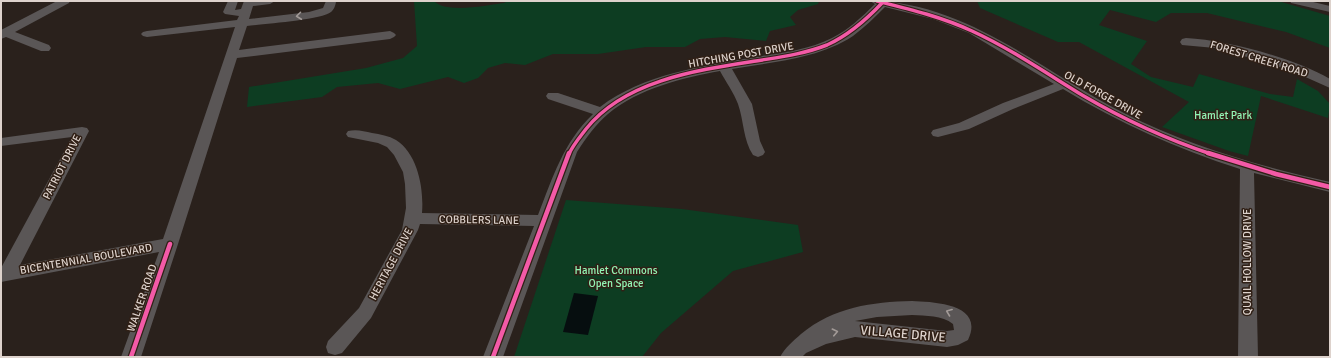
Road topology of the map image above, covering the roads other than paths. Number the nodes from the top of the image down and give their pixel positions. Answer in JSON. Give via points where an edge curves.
{"nodes":[{"id":1,"x":65,"y":1,"type":"edge"},
{"id":2,"x":233,"y":1,"type":"edge"},
{"id":3,"x":270,"y":1,"type":"edge"},
{"id":4,"x":331,"y":1,"type":"edge"},
{"id":5,"x":1295,"y":1,"type":"edge"},
{"id":6,"x":878,"y":2,"type":"edge"},
{"id":7,"x":1330,"y":9,"type":"edge"},
{"id":8,"x":246,"y":10,"type":"edge"},
{"id":9,"x":4,"y":34,"type":"edge"},
{"id":10,"x":147,"y":34,"type":"dead end"},
{"id":11,"x":390,"y":35,"type":"dead end"},
{"id":12,"x":1186,"y":42,"type":"dead end"},
{"id":13,"x":45,"y":48,"type":"dead end"},
{"id":14,"x":232,"y":55,"type":"junction"},
{"id":15,"x":724,"y":66,"type":"junction"},
{"id":16,"x":1065,"y":84,"type":"junction"},
{"id":17,"x":1330,"y":84,"type":"edge"},
{"id":18,"x":554,"y":96,"type":"dead end"},
{"id":19,"x":601,"y":112,"type":"junction"},
{"id":20,"x":938,"y":133,"type":"dead end"},
{"id":21,"x":353,"y":134,"type":"dead end"},
{"id":22,"x":1,"y":142,"type":"edge"},
{"id":23,"x":758,"y":152,"type":"dead end"},
{"id":24,"x":1247,"y":166,"type":"junction"},
{"id":25,"x":1330,"y":187,"type":"edge"},
{"id":26,"x":414,"y":218,"type":"junction"},
{"id":27,"x":544,"y":221,"type":"junction"},
{"id":28,"x":170,"y":244,"type":"junction"},
{"id":29,"x":4,"y":274,"type":"edge"},
{"id":30,"x":335,"y":347,"type":"dead end"},
{"id":31,"x":795,"y":352,"type":"edge"},
{"id":32,"x":131,"y":357,"type":"edge"},
{"id":33,"x":493,"y":357,"type":"edge"},
{"id":34,"x":1248,"y":357,"type":"edge"}],
"edges":[{"from":1,"to":9,"type":"street"},
{"from":2,"to":8,"type":"street","via":[[229,12]]},
{"from":3,"to":8,"type":"street"},
{"from":4,"to":8,"type":"street","one_way":true,"via":[[327,10],[321,13]]},
{"from":5,"to":7,"type":"street"},
{"from":6,"to":15,"type":"street","name":"HITCHING POST DRIVE","via":[[860,25],[822,47],[793,56]]},
{"from":6,"to":16,"type":"street","name":"OLD FORGE DRIVE","via":[[954,23]]},
{"from":8,"to":10,"type":"street"},
{"from":8,"to":14,"type":"street","name":"WALKER ROAD"},
{"from":9,"to":13,"type":"street"},
{"from":11,"to":14,"type":"street"},
{"from":12,"to":17,"type":"street","name":"FOREST CREEK ROAD","via":[[1223,46],[1281,63]]},
{"from":14,"to":28,"type":"street","name":"WALKER ROAD"},
{"from":15,"to":19,"type":"street","name":"HITCHING POST DRIVE","via":[[687,73],[649,85]]},
{"from":15,"to":23,"type":"street","via":[[745,104]]},
{"from":16,"to":20,"type":"street","via":[[964,126]]},
{"from":16,"to":24,"type":"street","name":"OLD FORGE DRIVE","via":[[1149,130]]},
{"from":18,"to":19,"type":"street"},
{"from":19,"to":27,"type":"street","name":"HITCHING POST DRIVE","via":[[570,152]]},
{"from":21,"to":26,"type":"street","name":"HERITAGE DRIVE","via":[[381,139],[398,150],[413,183]]},
{"from":22,"to":29,"type":"street","name":"PATRIOT DRIVE","via":[[82,131]]},
{"from":24,"to":25,"type":"street","name":"OLD FORGE DRIVE"},
{"from":24,"to":34,"type":"street","name":"QUAIL HOLLOW DRIVE"},
{"from":26,"to":27,"type":"street","name":"COBBLERS LANE"},
{"from":26,"to":30,"type":"street","name":"HERITAGE DRIVE","via":[[365,313]]},
{"from":27,"to":33,"type":"street","name":"HITCHING POST DRIVE"},
{"from":28,"to":29,"type":"street","name":"BICENTENNIAL BOULEVARD"},
{"from":28,"to":32,"type":"street","name":"WALKER ROAD"},
{"from":31,"to":31,"type":"street","name":"VILLAGE DRIVE","one_way":true,"via":[[824,335],[840,331],[855,329],[947,339],[961,335],[964,326],[955,314],[941,309],[876,310],[837,320]]}]}
